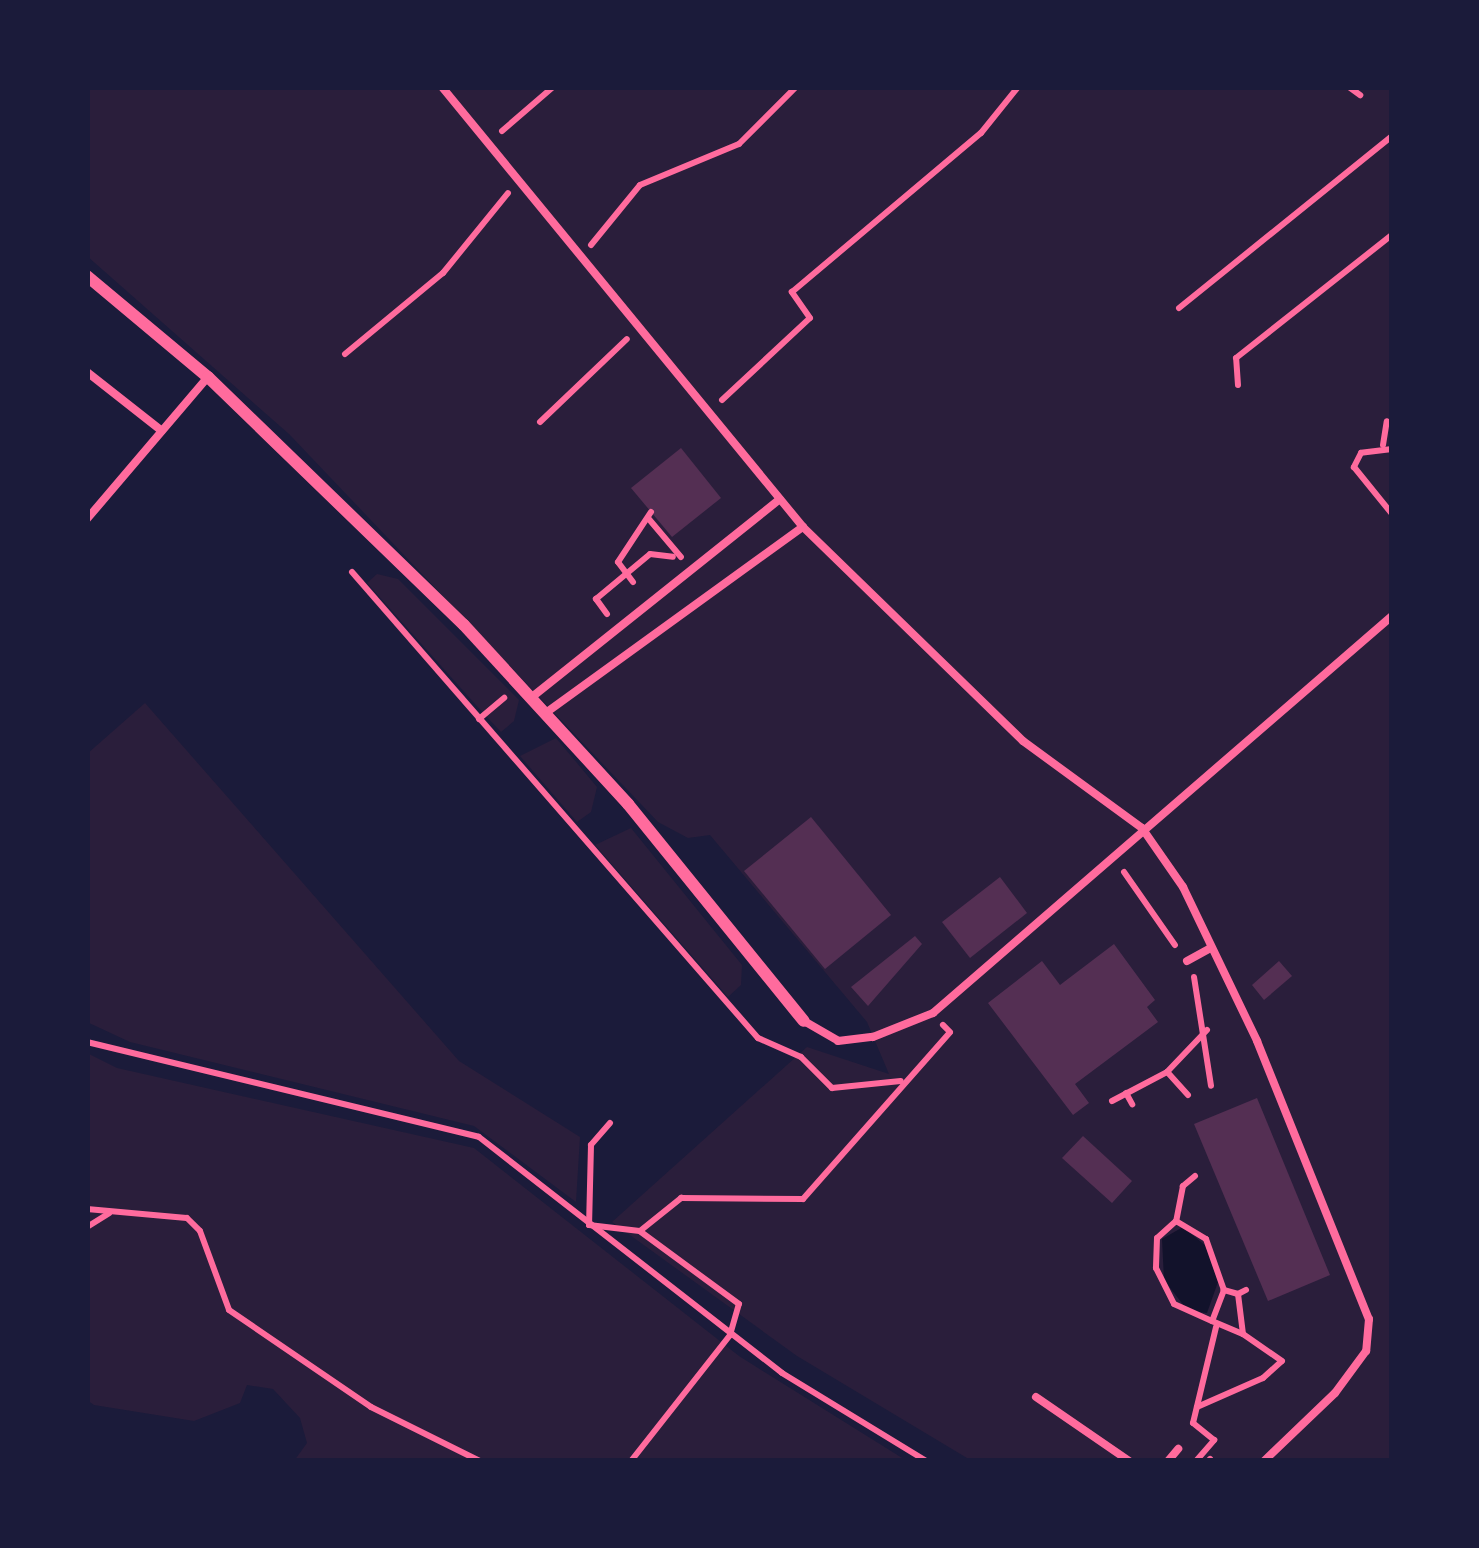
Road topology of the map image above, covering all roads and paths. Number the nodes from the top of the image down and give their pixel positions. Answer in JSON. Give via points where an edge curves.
{"nodes":[{"id":1,"x":442,"y":87,"type":"edge"},
{"id":2,"x":553,"y":87,"type":"edge"},
{"id":3,"x":796,"y":87,"type":"edge"},
{"id":4,"x":1018,"y":87,"type":"edge"},
{"id":5,"x":1349,"y":87,"type":"edge"},
{"id":6,"x":1360,"y":95,"type":"dead end"},
{"id":7,"x":1392,"y":136,"type":"edge"},
{"id":8,"x":487,"y":142,"type":"junction"},
{"id":9,"x":519,"y":182,"type":"junction"},
{"id":10,"x":1392,"y":235,"type":"edge"},
{"id":11,"x":580,"y":258,"type":"junction"},
{"id":12,"x":87,"y":276,"type":"edge"},
{"id":13,"x":1179,"y":308,"type":"dead end"},
{"id":14,"x":638,"y":329,"type":"junction"},
{"id":15,"x":345,"y":353,"type":"dead end"},
{"id":16,"x":87,"y":372,"type":"edge"},
{"id":17,"x":208,"y":376,"type":"junction"},
{"id":18,"x":98,"y":380,"type":"junction"},
{"id":19,"x":1238,"y":385,"type":"dead end"},
{"id":20,"x":87,"y":393,"type":"edge"},
{"id":21,"x":708,"y":414,"type":"junction"},
{"id":22,"x":1387,"y":421,"type":"dead end"},
{"id":23,"x":540,"y":422,"type":"dead end"},
{"id":24,"x":162,"y":431,"type":"junction"},
{"id":25,"x":1382,"y":445,"type":"junction"},
{"id":26,"x":1392,"y":449,"type":"edge"},
{"id":27,"x":780,"y":499,"type":"junction"},
{"id":28,"x":1392,"y":514,"type":"edge"},
{"id":29,"x":87,"y":519,"type":"edge"},
{"id":30,"x":803,"y":527,"type":"junction"},
{"id":31,"x":680,"y":555,"type":"dead end"},
{"id":32,"x":352,"y":572,"type":"dead end"},
{"id":33,"x":633,"y":582,"type":"dead end"},
{"id":34,"x":1392,"y":616,"type":"edge"},
{"id":35,"x":532,"y":697,"type":"junction"},
{"id":36,"x":547,"y":712,"type":"junction"},
{"id":37,"x":1142,"y":828,"type":"junction"},
{"id":38,"x":1210,"y":948,"type":"junction"},
{"id":39,"x":1186,"y":961,"type":"dead end"},
{"id":40,"x":804,"y":1021,"type":"joint"},
{"id":41,"x":1207,"y":1030,"type":"dead end"},
{"id":42,"x":950,"y":1032,"type":"dead end"},
{"id":43,"x":87,"y":1042,"type":"edge"},
{"id":44,"x":1167,"y":1072,"type":"junction"},
{"id":45,"x":901,"y":1081,"type":"junction"},
{"id":46,"x":1126,"y":1093,"type":"junction"},
{"id":47,"x":1188,"y":1095,"type":"dead end"},
{"id":48,"x":1112,"y":1101,"type":"dead end"},
{"id":49,"x":1132,"y":1104,"type":"dead end"},
{"id":50,"x":610,"y":1123,"type":"dead end"},
{"id":51,"x":1195,"y":1176,"type":"dead end"},
{"id":52,"x":87,"y":1209,"type":"edge"},
{"id":53,"x":112,"y":1211,"type":"junction"},
{"id":54,"x":1176,"y":1221,"type":"junction"},
{"id":55,"x":589,"y":1225,"type":"junction"},
{"id":56,"x":87,"y":1228,"type":"edge"},
{"id":57,"x":640,"y":1231,"type":"junction"},
{"id":58,"x":1224,"y":1289,"type":"junction"},
{"id":59,"x":1214,"y":1324,"type":"junction"},
{"id":60,"x":1243,"y":1334,"type":"junction"},
{"id":61,"x":730,"y":1335,"type":"junction"},
{"id":62,"x":1036,"y":1397,"type":"dead end"},
{"id":63,"x":1197,"y":1407,"type":"junction"},
{"id":64,"x":1178,"y":1449,"type":"dead end"},
{"id":65,"x":1206,"y":1460,"type":"edge"},
{"id":66,"x":481,"y":1461,"type":"edge"},
{"id":67,"x":631,"y":1461,"type":"edge"},
{"id":68,"x":926,"y":1461,"type":"edge"},
{"id":69,"x":1130,"y":1461,"type":"edge"},
{"id":70,"x":1168,"y":1461,"type":"edge"},
{"id":71,"x":1264,"y":1461,"type":"edge"}],
"edges":[{"from":1,"to":8,"type":"lane"},
{"from":2,"to":8,"type":"path"},
{"from":3,"to":11,"type":"path","via":[[739,145],[640,185]]},
{"from":4,"to":21,"type":"path","via":[[981,133],[792,292],[810,318]]},
{"from":5,"to":6,"type":"path"},
{"from":7,"to":13,"type":"path"},
{"from":8,"to":9,"type":"lane"},
{"from":9,"to":11,"type":"lane"},
{"from":9,"to":15,"type":"path","via":[[443,273]]},
{"from":10,"to":19,"type":"path","via":[[1236,358]]},
{"from":11,"to":14,"type":"lane"},
{"from":12,"to":17,"type":"street"},
{"from":14,"to":21,"type":"lane"},
{"from":14,"to":23,"type":"path"},
{"from":16,"to":18,"type":"lane"},
{"from":17,"to":24,"type":"lane"},
{"from":17,"to":35,"type":"street"},
{"from":18,"to":20,"type":"lane"},
{"from":18,"to":24,"type":"lane"},
{"from":21,"to":27,"type":"lane"},
{"from":22,"to":25,"type":"path"},
{"from":24,"to":29,"type":"lane"},
{"from":25,"to":26,"type":"path"},
{"from":25,"to":28,"type":"path","via":[[1361,453],[1354,466]]},
{"from":27,"to":30,"type":"lane"},
{"from":27,"to":35,"type":"lane"},
{"from":30,"to":36,"type":"lane"},
{"from":30,"to":37,"type":"lane","via":[[1023,741]]},
{"from":31,"to":33,"type":"path","via":[[650,515],[618,562]]},
{"from":32,"to":45,"type":"path","via":[[758,1038],[801,1057],[832,1088]]},
{"from":34,"to":37,"type":"lane"},
{"from":35,"to":36,"type":"street"},
{"from":36,"to":40,"type":"street"},
{"from":37,"to":38,"type":"lane","via":[[1183,887]]},
{"from":37,"to":40,"type":"lane","via":[[933,1013],[873,1037],[838,1040]]},
{"from":38,"to":39,"type":"lane"},
{"from":38,"to":71,"type":"lane","via":[[1257,1041],[1369,1319],[1366,1351],[1335,1393]]},
{"from":41,"to":44,"type":"path"},
{"from":42,"to":45,"type":"path"},
{"from":43,"to":55,"type":"path","via":[[478,1137]]},
{"from":44,"to":46,"type":"path"},
{"from":44,"to":47,"type":"path"},
{"from":45,"to":57,"type":"path","via":[[803,1199],[681,1198]]},
{"from":46,"to":48,"type":"path"},
{"from":46,"to":49,"type":"path"},
{"from":50,"to":55,"type":"path","via":[[591,1145]]},
{"from":51,"to":54,"type":"path","via":[[1183,1186]]},
{"from":52,"to":53,"type":"path"},
{"from":53,"to":56,"type":"path"},
{"from":53,"to":66,"type":"path","via":[[188,1218],[229,1310],[371,1407]]},
{"from":54,"to":58,"type":"path","via":[[1206,1239]]},
{"from":54,"to":59,"type":"path","via":[[1157,1238],[1162,1285],[1193,1319]]},
{"from":55,"to":57,"type":"path"},
{"from":55,"to":61,"type":"path"},
{"from":57,"to":61,"type":"path","via":[[739,1304]]},
{"from":58,"to":59,"type":"path"},
{"from":58,"to":60,"type":"path","via":[[1242,1292]]},
{"from":59,"to":60,"type":"path"},
{"from":59,"to":63,"type":"path"},
{"from":60,"to":63,"type":"path","via":[[1282,1361]]},
{"from":61,"to":67,"type":"path"},
{"from":61,"to":68,"type":"path"},
{"from":62,"to":69,"type":"lane"},
{"from":63,"to":65,"type":"path","via":[[1193,1423],[1214,1440]]},
{"from":64,"to":70,"type":"lane"}]}
